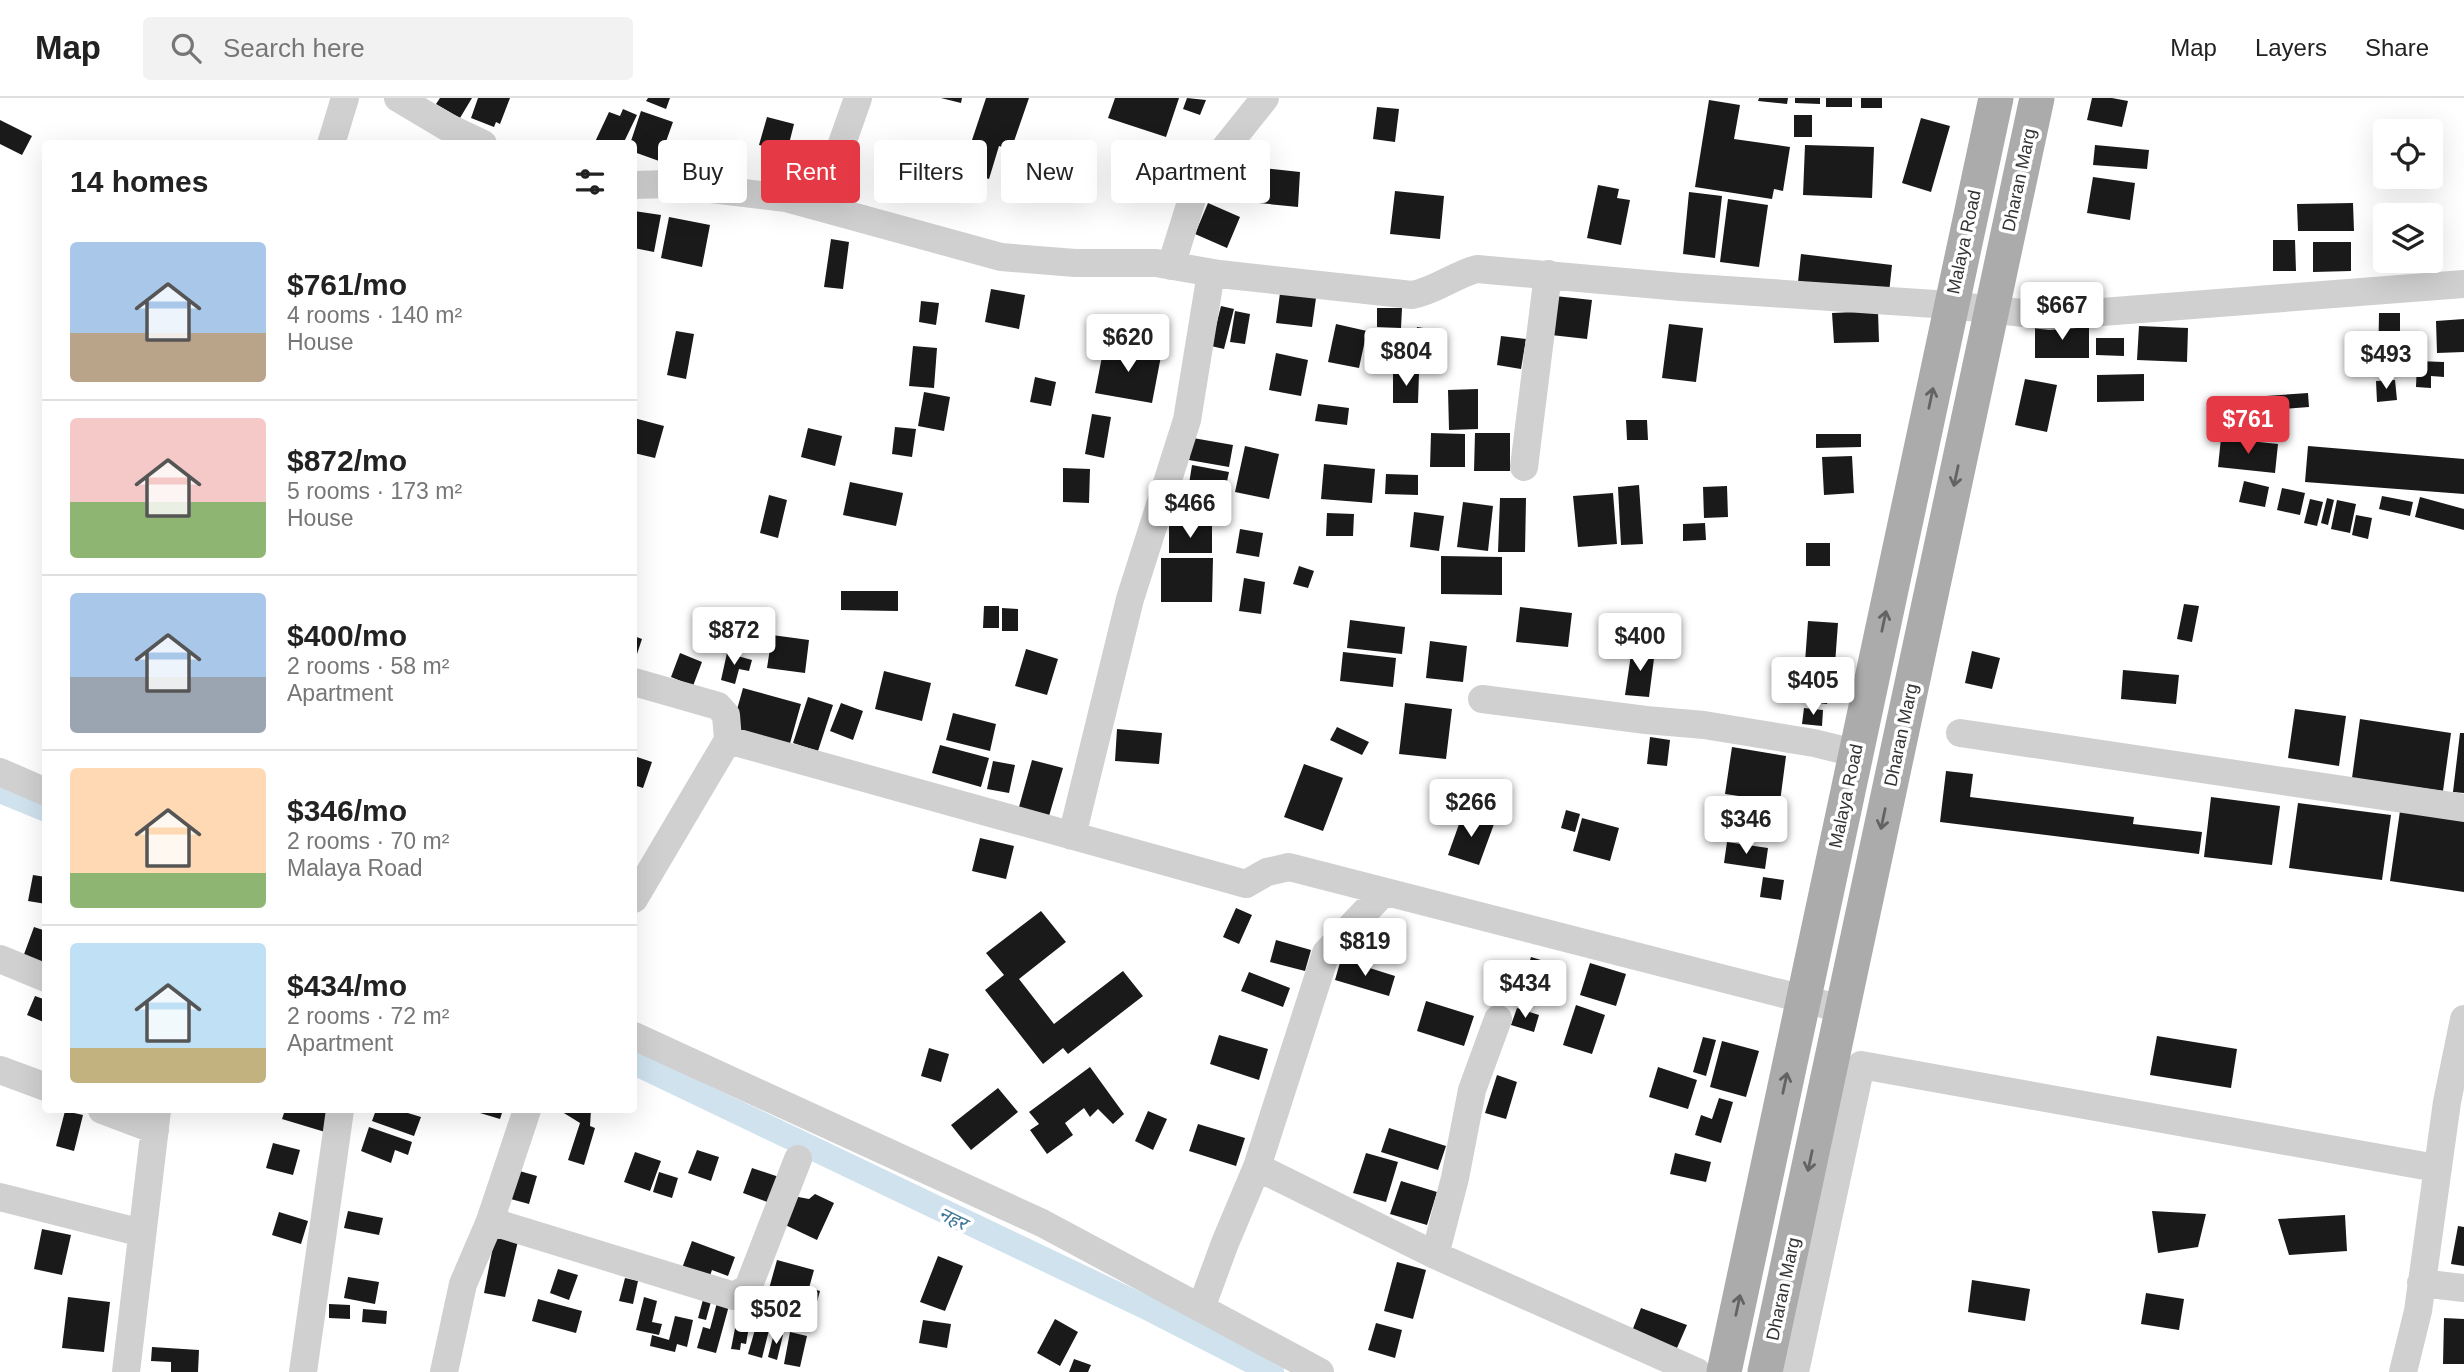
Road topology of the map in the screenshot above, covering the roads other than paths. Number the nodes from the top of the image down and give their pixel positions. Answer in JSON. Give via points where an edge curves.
{"nodes":[{"id":1,"x":345,"y":98,"type":"edge"},
{"id":2,"x":398,"y":98,"type":"edge"},
{"id":3,"x":858,"y":98,"type":"edge"},
{"id":4,"x":1265,"y":98,"type":"edge"},
{"id":5,"x":1996,"y":98,"type":"edge"},
{"id":6,"x":2037,"y":98,"type":"edge"},
{"id":7,"x":332,"y":140,"type":"edge"},
{"id":8,"x":475,"y":140,"type":"edge"},
{"id":9,"x":637,"y":185,"type":"edge"},
{"id":10,"x":820,"y":206,"type":"junction"},
{"id":11,"x":1171,"y":266,"type":"junction"},
{"id":12,"x":1211,"y":272,"type":"junction"},
{"id":13,"x":1548,"y":274,"type":"junction"},
{"id":14,"x":2464,"y":284,"type":"edge"},
{"id":15,"x":1950,"y":305,"type":"junction"},
{"id":16,"x":1991,"y":309,"type":"junction"},
{"id":17,"x":1524,"y":467,"type":"dead end"},
{"id":18,"x":637,"y":683,"type":"edge"},
{"id":19,"x":1482,"y":699,"type":"dead end"},
{"id":20,"x":1960,"y":733,"type":"dead end"},
{"id":21,"x":728,"y":740,"type":"junction"},
{"id":22,"x":1856,"y":752,"type":"junction"},
{"id":23,"x":0,"y":772,"type":"edge"},
{"id":24,"x":42,"y":790,"type":"edge"},
{"id":25,"x":2464,"y":808,"type":"edge"},
{"id":26,"x":1072,"y":836,"type":"junction"},
{"id":27,"x":1384,"y":892,"type":"junction"},
{"id":28,"x":637,"y":894,"type":"edge"},
{"id":29,"x":0,"y":960,"type":"edge"},
{"id":30,"x":42,"y":976,"type":"edge"},
{"id":31,"x":1802,"y":999,"type":"junction"},
{"id":32,"x":1842,"y":1009,"type":"junction"},
{"id":33,"x":1498,"y":1018,"type":"dead end"},
{"id":34,"x":2464,"y":1019,"type":"edge"},
{"id":35,"x":637,"y":1037,"type":"edge"},
{"id":36,"x":0,"y":1070,"type":"edge"},
{"id":37,"x":42,"y":1086,"type":"edge"},
{"id":38,"x":2455,"y":1103,"type":"edge"},
{"id":39,"x":118,"y":1113,"type":"edge"},
{"id":40,"x":340,"y":1113,"type":"edge"},
{"id":41,"x":526,"y":1113,"type":"edge"},
{"id":42,"x":156,"y":1120,"type":"edge"},
{"id":43,"x":798,"y":1159,"type":"dead end"},
{"id":44,"x":1256,"y":1167,"type":"junction"},
{"id":45,"x":2436,"y":1168,"type":"junction"},
{"id":46,"x":0,"y":1197,"type":"edge"},
{"id":47,"x":490,"y":1220,"type":"junction"},
{"id":48,"x":142,"y":1233,"type":"junction"},
{"id":49,"x":1435,"y":1255,"type":"junction"},
{"id":50,"x":2421,"y":1283,"type":"junction"},
{"id":51,"x":2464,"y":1288,"type":"edge"},
{"id":52,"x":1201,"y":1308,"type":"junction"},
{"id":53,"x":126,"y":1372,"type":"edge"},
{"id":54,"x":303,"y":1372,"type":"edge"},
{"id":55,"x":444,"y":1372,"type":"edge"},
{"id":56,"x":1320,"y":1372,"type":"edge"},
{"id":57,"x":1697,"y":1372,"type":"edge"},
{"id":58,"x":1724,"y":1372,"type":"edge"},
{"id":59,"x":1765,"y":1372,"type":"edge"},
{"id":60,"x":1796,"y":1372,"type":"edge"},
{"id":61,"x":2403,"y":1372,"type":"edge"}],
"edges":[{"from":1,"to":7,"type":"street"},
{"from":2,"to":8,"type":"street"},
{"from":3,"to":10,"type":"street"},
{"from":4,"to":11,"type":"street","via":[[1197,183]]},
{"from":5,"to":15,"type":"main road","name":"Malaya Road"},
{"from":6,"to":16,"type":"main road","name":"Dharan Marg"},
{"from":9,"to":10,"type":"street","via":[[682,186]]},
{"from":10,"to":11,"type":"street","via":[[1001,257]]},
{"from":11,"to":12,"type":"street"},
{"from":12,"to":13,"type":"street","via":[[1412,295],[1477,269]]},
{"from":12,"to":26,"type":"street","via":[[1187,420],[1130,599]]},
{"from":13,"to":15,"type":"street"},
{"from":13,"to":17,"type":"street"},
{"from":14,"to":16,"type":"street","via":[[2050,316]]},
{"from":15,"to":16,"type":"street"},
{"from":22,"to":15,"type":"main road","name":"Malaya Road","one_way":true},
{"from":16,"to":32,"type":"main road","name":"Dharan Marg","one_way":true},
{"from":18,"to":21,"type":"street","via":[[718,706],[726,715]]},
{"from":19,"to":22,"type":"street","via":[[1704,725]]},
{"from":20,"to":25,"type":"street"},
{"from":21,"to":26,"type":"street"},
{"from":21,"to":28,"type":"street"},
{"from":22,"to":31,"type":"main road","name":"Malaya Road"},
{"from":23,"to":24,"type":"street"},
{"from":26,"to":27,"type":"street","via":[[1246,884],[1289,867]]},
{"from":27,"to":31,"type":"street"},
{"from":27,"to":44,"type":"street","via":[[1326,953]]},
{"from":29,"to":30,"type":"street"},
{"from":31,"to":32,"type":"street"},
{"from":58,"to":31,"type":"main road","name":"Malaya Road","one_way":true},
{"from":32,"to":59,"type":"main road","name":"Dharan Marg","one_way":true},
{"from":33,"to":49,"type":"street","via":[[1472,1090]]},
{"from":34,"to":38,"type":"street"},
{"from":35,"to":52,"type":"street","via":[[1042,1223]]},
{"from":36,"to":37,"type":"street"},
{"from":38,"to":45,"type":"street"},
{"from":39,"to":42,"type":"street"},
{"from":40,"to":54,"type":"street"},
{"from":41,"to":47,"type":"street"},
{"from":42,"to":48,"type":"street"},
{"from":43,"to":47,"type":"street","via":[[748,1288],[734,1296]]},
{"from":44,"to":49,"type":"street"},
{"from":44,"to":52,"type":"street"},
{"from":45,"to":50,"type":"street"},
{"from":45,"to":60,"type":"street","via":[[1861,1065]]},
{"from":46,"to":48,"type":"street"},
{"from":47,"to":55,"type":"street","via":[[463,1284]]},
{"from":48,"to":53,"type":"street"},
{"from":49,"to":57,"type":"street"},
{"from":50,"to":51,"type":"street"},
{"from":50,"to":61,"type":"street"},
{"from":52,"to":56,"type":"street"}]}
